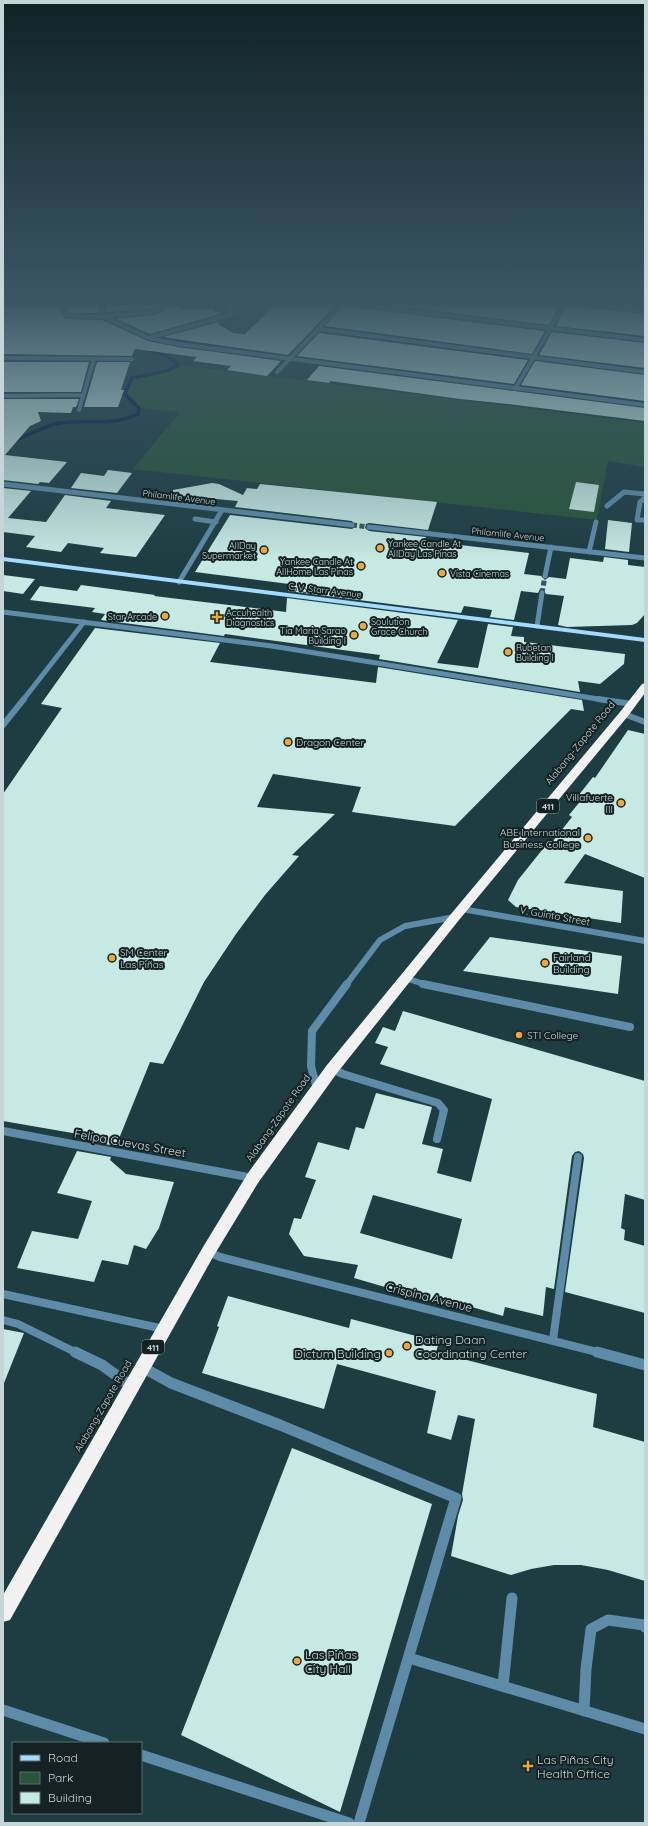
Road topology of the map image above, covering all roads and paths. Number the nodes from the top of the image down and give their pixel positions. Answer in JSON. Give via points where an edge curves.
{"nodes":[{"id":1,"x":84,"y":390,"type":"edge"},
{"id":2,"x":525,"y":390,"type":"edge"},
{"id":3,"x":83,"y":395,"type":"junction"},
{"id":4,"x":3,"y":396,"type":"edge"},
{"id":5,"x":645,"y":405,"type":"edge"},
{"id":6,"x":79,"y":410,"type":"dead end"},
{"id":7,"x":3,"y":484,"type":"edge"},
{"id":8,"x":645,"y":488,"type":"edge"},
{"id":9,"x":638,"y":493,"type":"junction"},
{"id":10,"x":645,"y":494,"type":"edge"},
{"id":11,"x":645,"y":498,"type":"edge"},
{"id":12,"x":606,"y":506,"type":"dead end"},
{"id":13,"x":222,"y":510,"type":"junction"},
{"id":14,"x":195,"y":519,"type":"dead end"},
{"id":15,"x":645,"y":520,"type":"edge"},
{"id":16,"x":216,"y":522,"type":"junction"},
{"id":17,"x":596,"y":522,"type":"dead end"},
{"id":18,"x":352,"y":525,"type":"tunnel mouth"},
{"id":19,"x":369,"y":527,"type":"tunnel mouth"},
{"id":20,"x":552,"y":547,"type":"junction"},
{"id":21,"x":589,"y":552,"type":"junction"},
{"id":22,"x":645,"y":558,"type":"edge"},
{"id":23,"x":3,"y":559,"type":"edge"},
{"id":24,"x":545,"y":576,"type":"tunnel mouth"},
{"id":25,"x":178,"y":582,"type":"junction"},
{"id":26,"x":542,"y":593,"type":"tunnel mouth"},
{"id":27,"x":3,"y":612,"type":"edge"},
{"id":28,"x":84,"y":622,"type":"junction"},
{"id":29,"x":537,"y":626,"type":"junction"},
{"id":30,"x":645,"y":640,"type":"edge"},
{"id":31,"x":645,"y":686,"type":"edge"},
{"id":32,"x":632,"y":704,"type":"junction"},
{"id":33,"x":624,"y":714,"type":"junction"},
{"id":34,"x":645,"y":722,"type":"edge"},
{"id":35,"x":3,"y":725,"type":"edge"},
{"id":36,"x":458,"y":913,"type":"junction"},
{"id":37,"x":645,"y":941,"type":"edge"},
{"id":38,"x":405,"y":978,"type":"junction"},
{"id":39,"x":630,"y":1027,"type":"dead end"},
{"id":40,"x":332,"y":1069,"type":"junction"},
{"id":41,"x":317,"y":1090,"type":"junction"},
{"id":42,"x":3,"y":1131,"type":"edge"},
{"id":43,"x":437,"y":1139,"type":"dead end"},
{"id":44,"x":578,"y":1157,"type":"dead end"},
{"id":45,"x":254,"y":1178,"type":"junction"},
{"id":46,"x":208,"y":1252,"type":"junction"},
{"id":47,"x":3,"y":1294,"type":"edge"},
{"id":48,"x":3,"y":1320,"type":"edge"},
{"id":49,"x":164,"y":1329,"type":"junction"},
{"id":50,"x":553,"y":1340,"type":"junction"},
{"id":51,"x":645,"y":1365,"type":"edge"},
{"id":52,"x":142,"y":1367,"type":"junction"},
{"id":53,"x":131,"y":1386,"type":"junction"},
{"id":54,"x":512,"y":1598,"type":"dead end"},
{"id":55,"x":3,"y":1612,"type":"edge"},
{"id":56,"x":645,"y":1626,"type":"edge"},
{"id":57,"x":408,"y":1658,"type":"junction"},
{"id":58,"x":503,"y":1686,"type":"junction"},
{"id":59,"x":3,"y":1710,"type":"edge"},
{"id":60,"x":584,"y":1711,"type":"junction"},
{"id":61,"x":645,"y":1729,"type":"edge"},
{"id":62,"x":101,"y":1742,"type":"edge"},
{"id":63,"x":142,"y":1755,"type":"edge"},
{"id":64,"x":349,"y":1823,"type":"edge"},
{"id":65,"x":359,"y":1823,"type":"edge"}],
"edges":[{"from":1,"to":3,"type":"street"},
{"from":2,"to":5,"type":"street"},
{"from":3,"to":4,"type":"street"},
{"from":3,"to":6,"type":"street"},
{"from":7,"to":13,"type":"street","name":"Philamlife Avenue"},
{"from":8,"to":9,"type":"street"},
{"from":9,"to":10,"type":"street"},
{"from":9,"to":12,"type":"street","via":[[624,492]]},
{"from":11,"to":15,"type":"street","via":[[640,502],[637,520]]},
{"from":13,"to":16,"type":"street"},
{"from":13,"to":18,"type":"street","name":"Philamlife Avenue","via":[[250,511]]},
{"from":14,"to":16,"type":"street"},
{"from":16,"to":25,"type":"street"},
{"from":17,"to":21,"type":"street"},
{"from":19,"to":20,"type":"street","name":"Philamlife Avenue"},
{"from":20,"to":21,"type":"street","name":"Philamlife Avenue"},
{"from":20,"to":24,"type":"street"},
{"from":21,"to":22,"type":"street","name":"Philamlife Avenue"},
{"from":23,"to":25,"type":"main road","name":"C. V. Starr Avenue"},
{"from":25,"to":29,"type":"main road","name":"C. V. Starr Avenue"},
{"from":26,"to":29,"type":"street"},
{"from":27,"to":28,"type":"street"},
{"from":28,"to":32,"type":"street","via":[[272,646]]},
{"from":28,"to":35,"type":"street"},
{"from":29,"to":30,"type":"main road","name":"C. V. Starr Avenue"},
{"from":31,"to":32,"type":"highway","name":"Alabang-Zapote Road","number":"411"},
{"from":32,"to":33,"type":"highway","name":"Alabang-Zapote Road","number":"411"},
{"from":33,"to":34,"type":"street"},
{"from":33,"to":36,"type":"highway","name":"Alabang-Zapote Road","number":"411"},
{"from":36,"to":37,"type":"street","name":"V. Guinto Street"},
{"from":36,"to":38,"type":"highway","name":"Alabang-Zapote Road","number":"411"},
{"from":36,"to":41,"type":"street","name":"V. Guinto Street","via":[[405,926],[380,940],[312,1031],[311,1066]]},
{"from":38,"to":39,"type":"street","via":[[417,983]]},
{"from":38,"to":40,"type":"highway","name":"Alabang-Zapote Road","number":"411"},
{"from":40,"to":41,"type":"highway","name":"Alabang-Zapote Road","number":"411"},
{"from":40,"to":43,"type":"street","via":[[438,1103],[444,1110]]},
{"from":41,"to":45,"type":"highway","name":"Alabang-Zapote Road","number":"411"},
{"from":42,"to":45,"type":"street","name":"Felipa Cuevas Street"},
{"from":44,"to":50,"type":"street"},
{"from":45,"to":46,"type":"highway","name":"Alabang-Zapote Road","number":"411"},
{"from":46,"to":49,"type":"highway","name":"Alabang-Zapote Road","number":"411"},
{"from":46,"to":50,"type":"street","name":"Crispina Avenue"},
{"from":47,"to":49,"type":"street"},
{"from":48,"to":53,"type":"street","via":[[18,1324],[102,1365]]},
{"from":49,"to":52,"type":"highway","name":"Alabang-Zapote Road","number":"411"},
{"from":50,"to":51,"type":"street","name":"Crispina Avenue"},
{"from":52,"to":53,"type":"highway","name":"Alabang-Zapote Road","number":"411"},
{"from":52,"to":57,"type":"street","via":[[172,1383],[280,1424],[456,1498]]},
{"from":53,"to":55,"type":"highway","name":"Alabang-Zapote Road","number":"411"},
{"from":54,"to":58,"type":"street"},
{"from":56,"to":60,"type":"street","via":[[608,1620],[591,1629]]},
{"from":57,"to":58,"type":"street"},
{"from":57,"to":65,"type":"street"},
{"from":58,"to":60,"type":"street"},
{"from":59,"to":62,"type":"street"},
{"from":60,"to":61,"type":"street"},
{"from":63,"to":64,"type":"street"}]}
